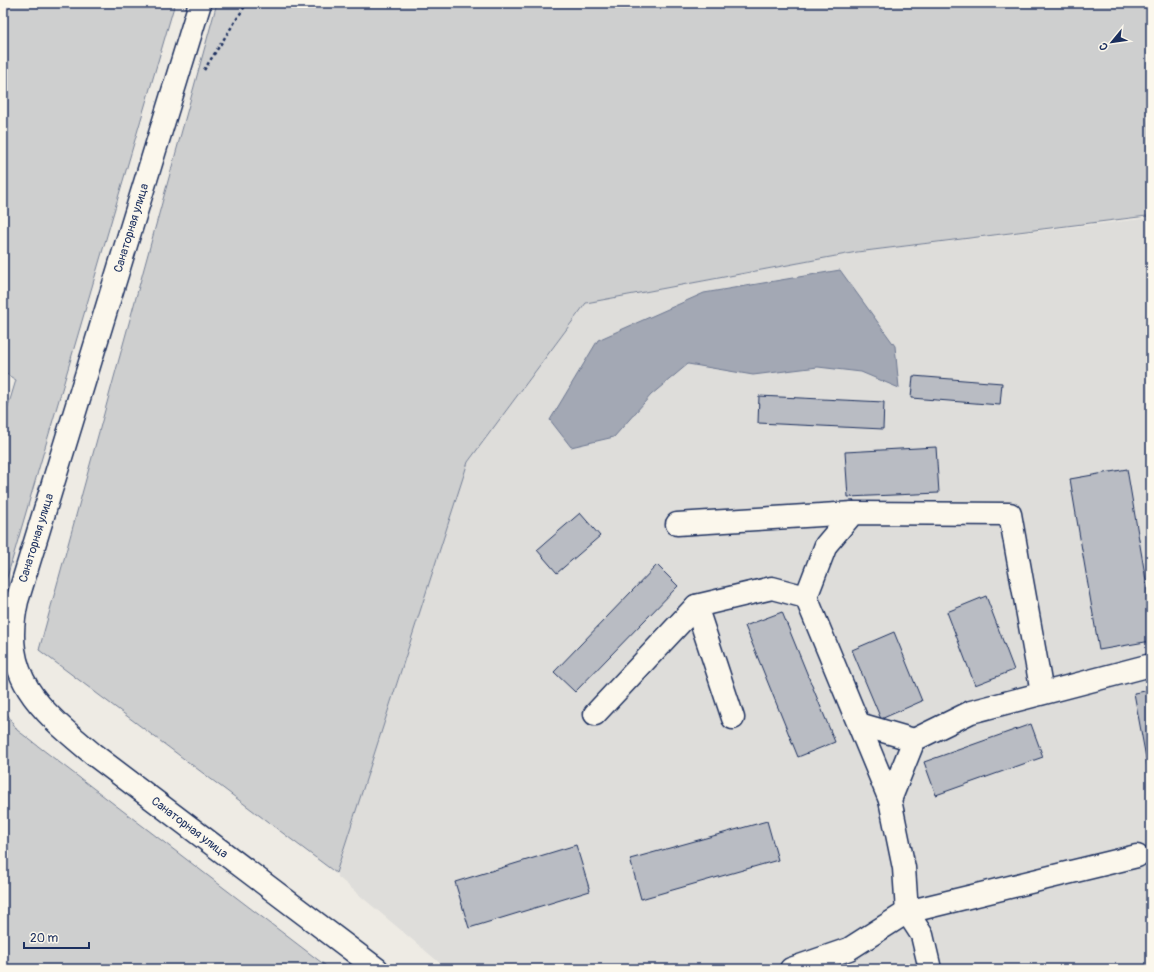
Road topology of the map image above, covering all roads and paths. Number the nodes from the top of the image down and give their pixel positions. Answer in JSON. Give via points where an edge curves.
{"nodes":[{"id":1,"x":200,"y":3,"type":"edge"},
{"id":2,"x":853,"y":513,"type":"junction"},
{"id":3,"x":677,"y":524,"type":"dead end"},
{"id":4,"x":806,"y":597,"type":"junction"},
{"id":5,"x":696,"y":606,"type":"junction"},
{"id":6,"x":10,"y":661,"type":"edge"},
{"id":7,"x":1151,"y":665,"type":"edge"},
{"id":8,"x":1042,"y":693,"type":"junction"},
{"id":9,"x":595,"y":714,"type":"dead end"},
{"id":10,"x":733,"y":718,"type":"dead end"},
{"id":11,"x":859,"y":724,"type":"junction"},
{"id":12,"x":914,"y":740,"type":"junction"},
{"id":13,"x":890,"y":800,"type":"junction"},
{"id":14,"x":1137,"y":856,"type":"dead end"},
{"id":15,"x":907,"y":912,"type":"junction"},
{"id":16,"x":377,"y":969,"type":"edge"},
{"id":17,"x":790,"y":969,"type":"edge"},
{"id":18,"x":930,"y":969,"type":"edge"}],
"edges":[{"from":1,"to":6,"type":"street","name":"Санаторная улица","via":[[17,601]]},
{"from":2,"to":3,"type":"street"},
{"from":2,"to":4,"type":"street","via":[[826,545]]},
{"from":2,"to":8,"type":"street","via":[[1010,514]]},
{"from":4,"to":5,"type":"street","via":[[772,588]]},
{"from":4,"to":11,"type":"street"},
{"from":5,"to":9,"type":"street"},
{"from":5,"to":10,"type":"street"},
{"from":6,"to":16,"type":"street","name":"Санаторная улица","via":[[40,707],[70,735]]},
{"from":7,"to":8,"type":"street"},
{"from":8,"to":12,"type":"street","via":[[971,712]]},
{"from":11,"to":12,"type":"street"},
{"from":11,"to":13,"type":"street"},
{"from":12,"to":13,"type":"street"},
{"from":13,"to":15,"type":"street","via":[[904,868]]},
{"from":14,"to":15,"type":"street"},
{"from":15,"to":17,"type":"street","via":[[849,949]]},
{"from":15,"to":18,"type":"street","via":[[922,935]]}]}
